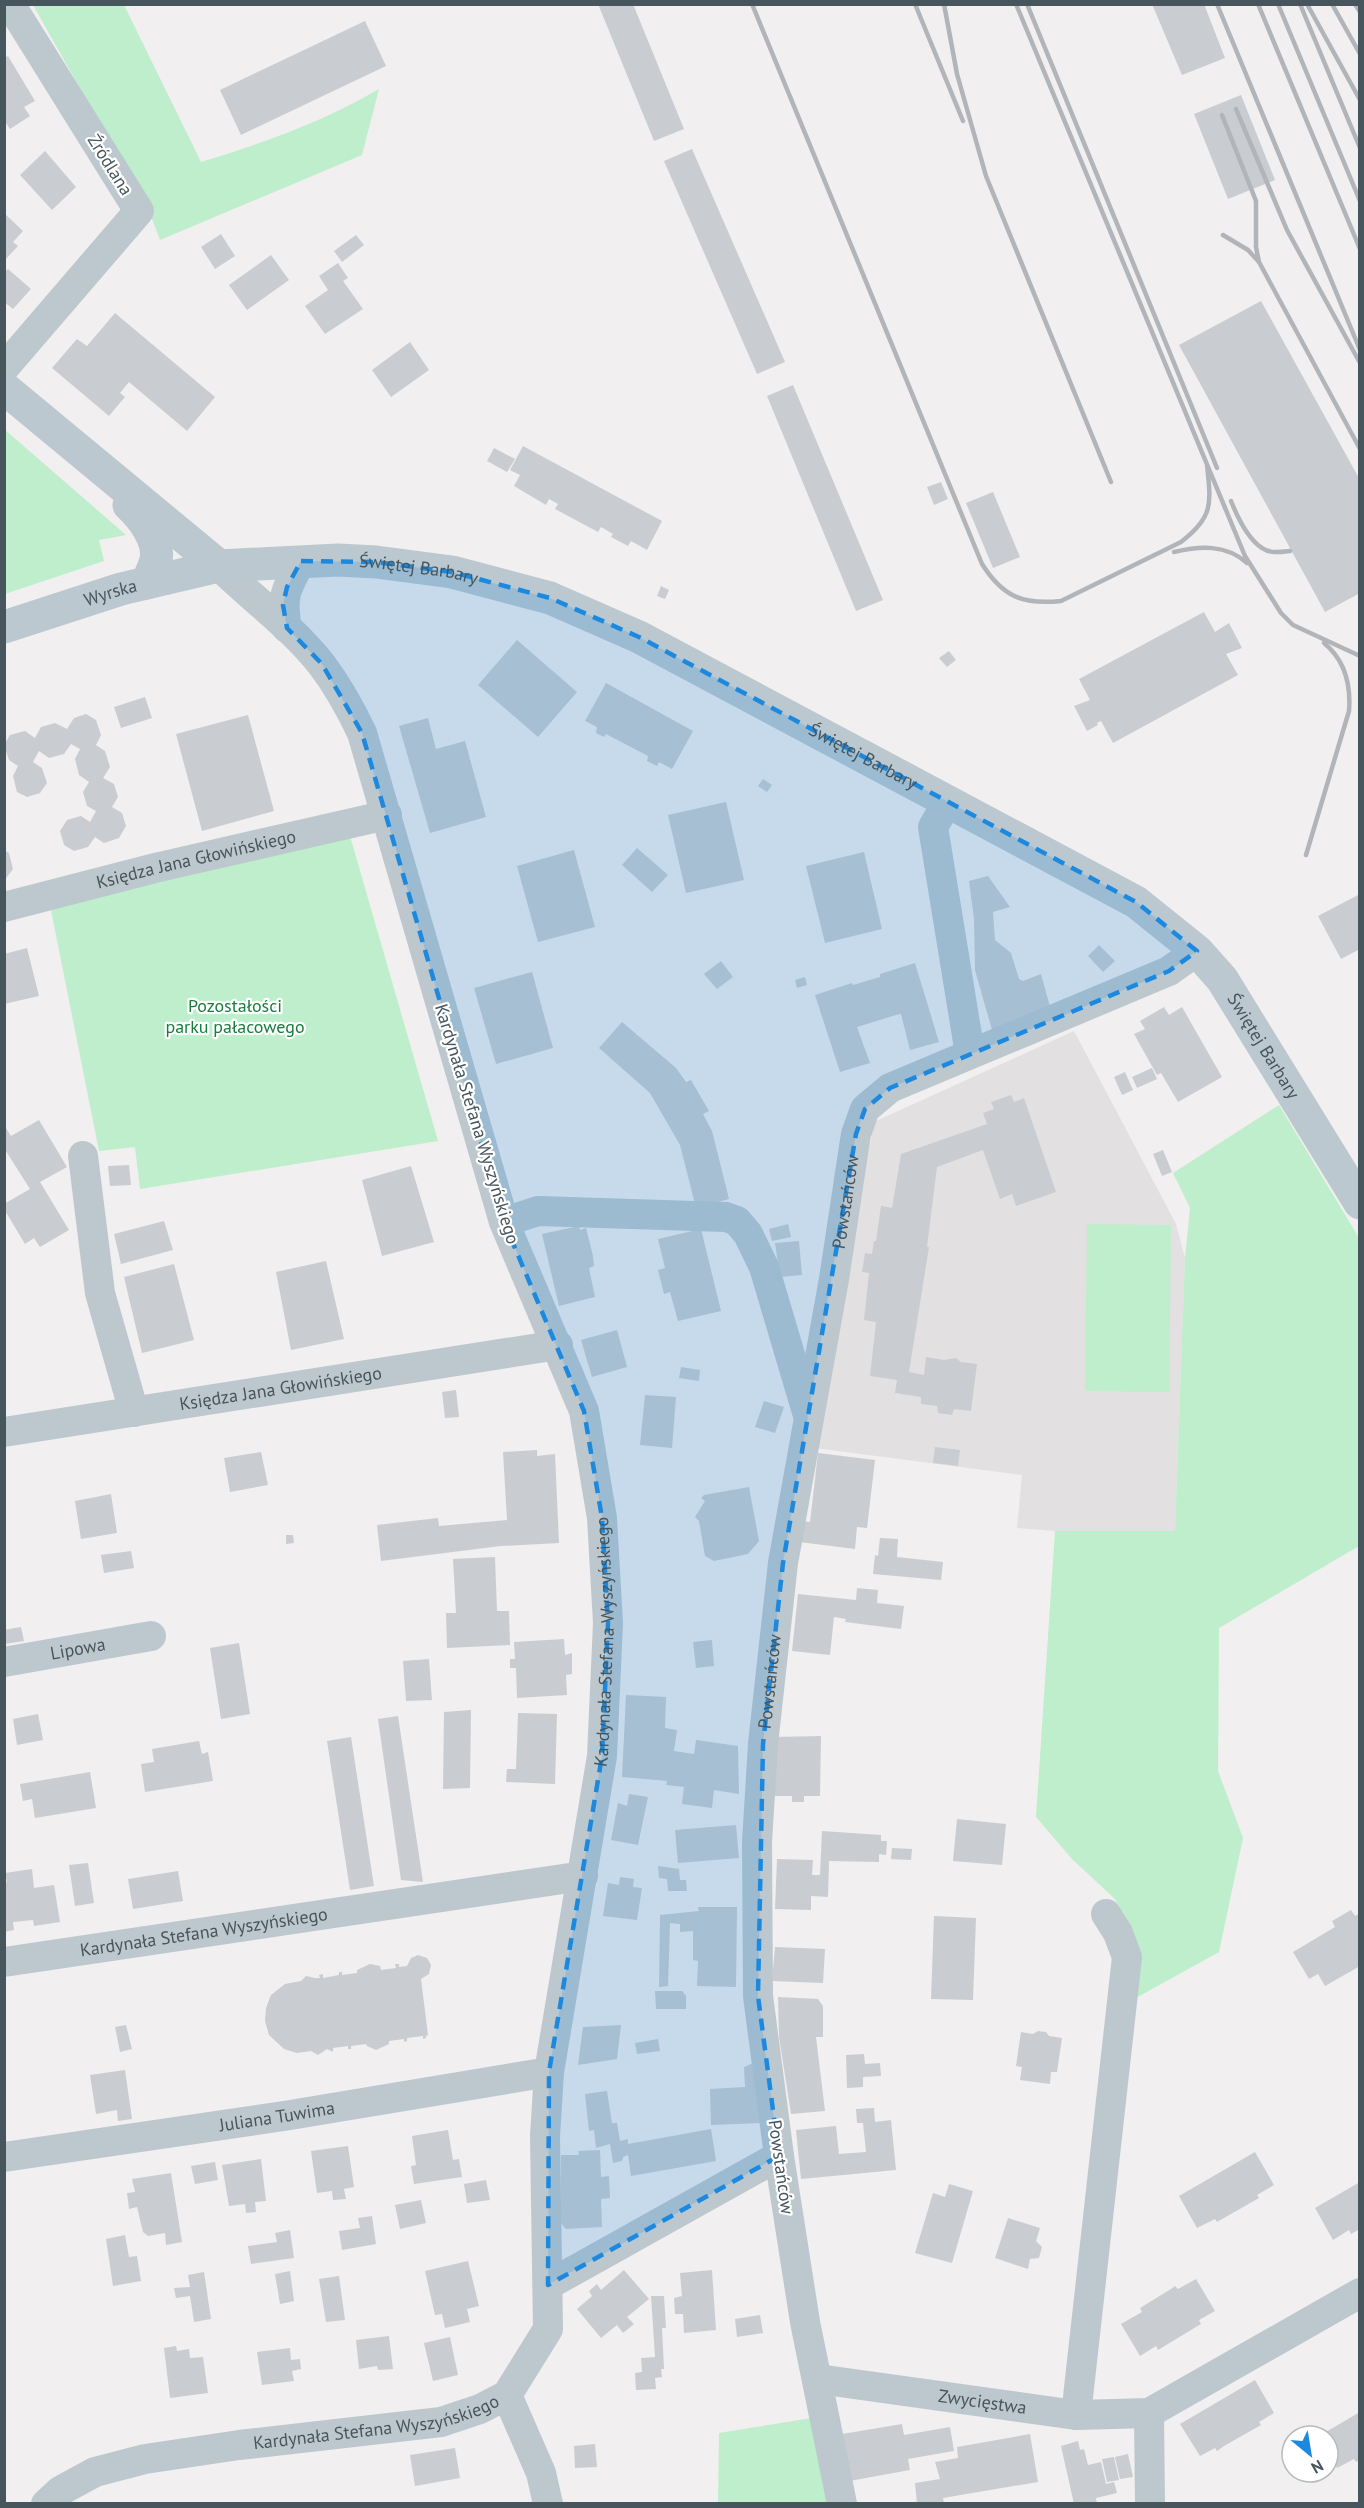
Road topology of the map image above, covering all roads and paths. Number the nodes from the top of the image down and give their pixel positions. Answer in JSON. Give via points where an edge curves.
{"nodes":[{"id":1,"x":10,"y":4,"type":"edge"},
{"id":2,"x":4,"y":369,"type":"edge"},
{"id":3,"x":4,"y":388,"type":"edge"},
{"id":4,"x":53,"y":428,"type":"junction"},
{"id":5,"x":302,"y":561,"type":"junction"},
{"id":6,"x":219,"y":566,"type":"junction"},
{"id":7,"x":147,"y":583,"type":"junction"},
{"id":8,"x":4,"y":627,"type":"edge"},
{"id":9,"x":287,"y":628,"type":"junction"},
{"id":10,"x":940,"y":814,"type":"junction"},
{"id":11,"x":387,"y":815,"type":"junction"},
{"id":12,"x":4,"y":907,"type":"edge"},
{"id":13,"x":1197,"y":951,"type":"junction"},
{"id":14,"x":969,"y":1054,"type":"junction"},
{"id":15,"x":83,"y":1156,"type":"dead end"},
{"id":16,"x":1359,"y":1203,"type":"edge"},
{"id":17,"x":504,"y":1222,"type":"junction"},
{"id":18,"x":558,"y":1345,"type":"junction"},
{"id":19,"x":134,"y":1412,"type":"junction"},
{"id":20,"x":809,"y":1418,"type":"junction"},
{"id":21,"x":4,"y":1432,"type":"edge"},
{"id":22,"x":151,"y":1636,"type":"dead end"},
{"id":23,"x":4,"y":1662,"type":"edge"},
{"id":24,"x":583,"y":1876,"type":"junction"},
{"id":25,"x":1106,"y":1914,"type":"dead end"},
{"id":26,"x":4,"y":1962,"type":"edge"},
{"id":27,"x":549,"y":2072,"type":"junction"},
{"id":28,"x":779,"y":2156,"type":"junction"},
{"id":29,"x":4,"y":2157,"type":"edge"},
{"id":30,"x":548,"y":2285,"type":"junction"},
{"id":31,"x":1359,"y":2293,"type":"edge"},
{"id":32,"x":818,"y":2379,"type":"junction"},
{"id":33,"x":507,"y":2395,"type":"junction"},
{"id":34,"x":1149,"y":2413,"type":"junction"},
{"id":35,"x":1076,"y":2415,"type":"junction"},
{"id":36,"x":46,"y":2504,"type":"edge"},
{"id":37,"x":548,"y":2504,"type":"edge"},
{"id":38,"x":842,"y":2504,"type":"edge"},
{"id":39,"x":1150,"y":2504,"type":"edge"}],
"edges":[{"from":1,"to":2,"type":"street","name":"Źródlana","via":[[139,211]]},
{"from":3,"to":4,"type":"street"},
{"from":4,"to":6,"type":"street"},
{"from":4,"to":7,"type":"street","via":[[63,448],[142,516],[156,558]]},
{"from":5,"to":6,"type":"street","name":"Świętej Barbary"},
{"from":5,"to":9,"type":"street","via":[[287,587],[283,605]]},
{"from":5,"to":10,"type":"street","name":"Świętej Barbary","via":[[376,562],[452,572],[550,598],[639,636]]},
{"from":6,"to":7,"type":"street","name":"Wyrska"},
{"from":6,"to":9,"type":"street","name":"Kardynała Stefana Wyszyńskiego"},
{"from":7,"to":8,"type":"street","name":"Wyrska"},
{"from":9,"to":11,"type":"street","name":"Kardynała Stefana Wyszyńskiego","via":[[322,664],[348,705],[362,733]]},
{"from":10,"to":13,"type":"street","name":"Świętej Barbary","via":[[1136,902]]},
{"from":10,"to":14,"type":"street"},
{"from":11,"to":12,"type":"street","name":"Księdza Jana Głowińskiego"},
{"from":11,"to":17,"type":"street","name":"Kardynała Stefana Wyszyńskiego"},
{"from":13,"to":14,"type":"street","name":"Powstańców","via":[[1169,971]]},
{"from":13,"to":16,"type":"street","name":"Świętej Barbary","via":[[1233,996]]},
{"from":14,"to":20,"type":"street","name":"Powstańców","via":[[890,1088],[865,1109],[856,1134]]},
{"from":15,"to":19,"type":"street","via":[[100,1293]]},
{"from":17,"to":18,"type":"street","name":"Kardynała Stefana Wyszyńskiego"},
{"from":17,"to":20,"type":"street","via":[[538,1211],[726,1217],[737,1221],[764,1267]]},
{"from":18,"to":19,"type":"street","name":"Księdza Jana Głowińskiego"},
{"from":18,"to":24,"type":"street","name":"Kardynała Stefana Wyszyńskiego","via":[[584,1411],[602,1518],[608,1623],[603,1756]]},
{"from":19,"to":21,"type":"street","name":"Księdza Jana Głowińskiego"},
{"from":20,"to":28,"type":"street","name":"Powstańców","via":[[783,1563],[763,1744],[757,1842],[758,1996]]},
{"from":22,"to":23,"type":"street","name":"Lipowa"},
{"from":24,"to":26,"type":"street","name":"Kardynała Stefana Wyszyńskiego"},
{"from":24,"to":27,"type":"street","name":"Kardynała Stefana Wyszyńskiego"},
{"from":25,"to":35,"type":"street","via":[[1127,1957]]},
{"from":27,"to":29,"type":"street","name":"Juliana Tuwima"},
{"from":27,"to":30,"type":"street","name":"Kardynała Stefana Wyszyńskiego","via":[[545,2136]]},
{"from":28,"to":30,"type":"street"},
{"from":28,"to":32,"type":"street","name":"Powstańców"},
{"from":30,"to":33,"type":"street","name":"Kardynała Stefana Wyszyńskiego","via":[[548,2329]]},
{"from":31,"to":34,"type":"street","name":"Zwycięstwa"},
{"from":32,"to":35,"type":"street","name":"Zwycięstwa"},
{"from":32,"to":38,"type":"street","name":"Powstańców"},
{"from":33,"to":36,"type":"street","name":"Kardynała Stefana Wyszyńskiego","via":[[480,2409],[441,2421],[145,2459],[95,2472],[60,2491]]},
{"from":33,"to":37,"type":"street","via":[[541,2473]]},
{"from":34,"to":35,"type":"street","name":"Zwycięstwa"},
{"from":34,"to":39,"type":"street"}]}
